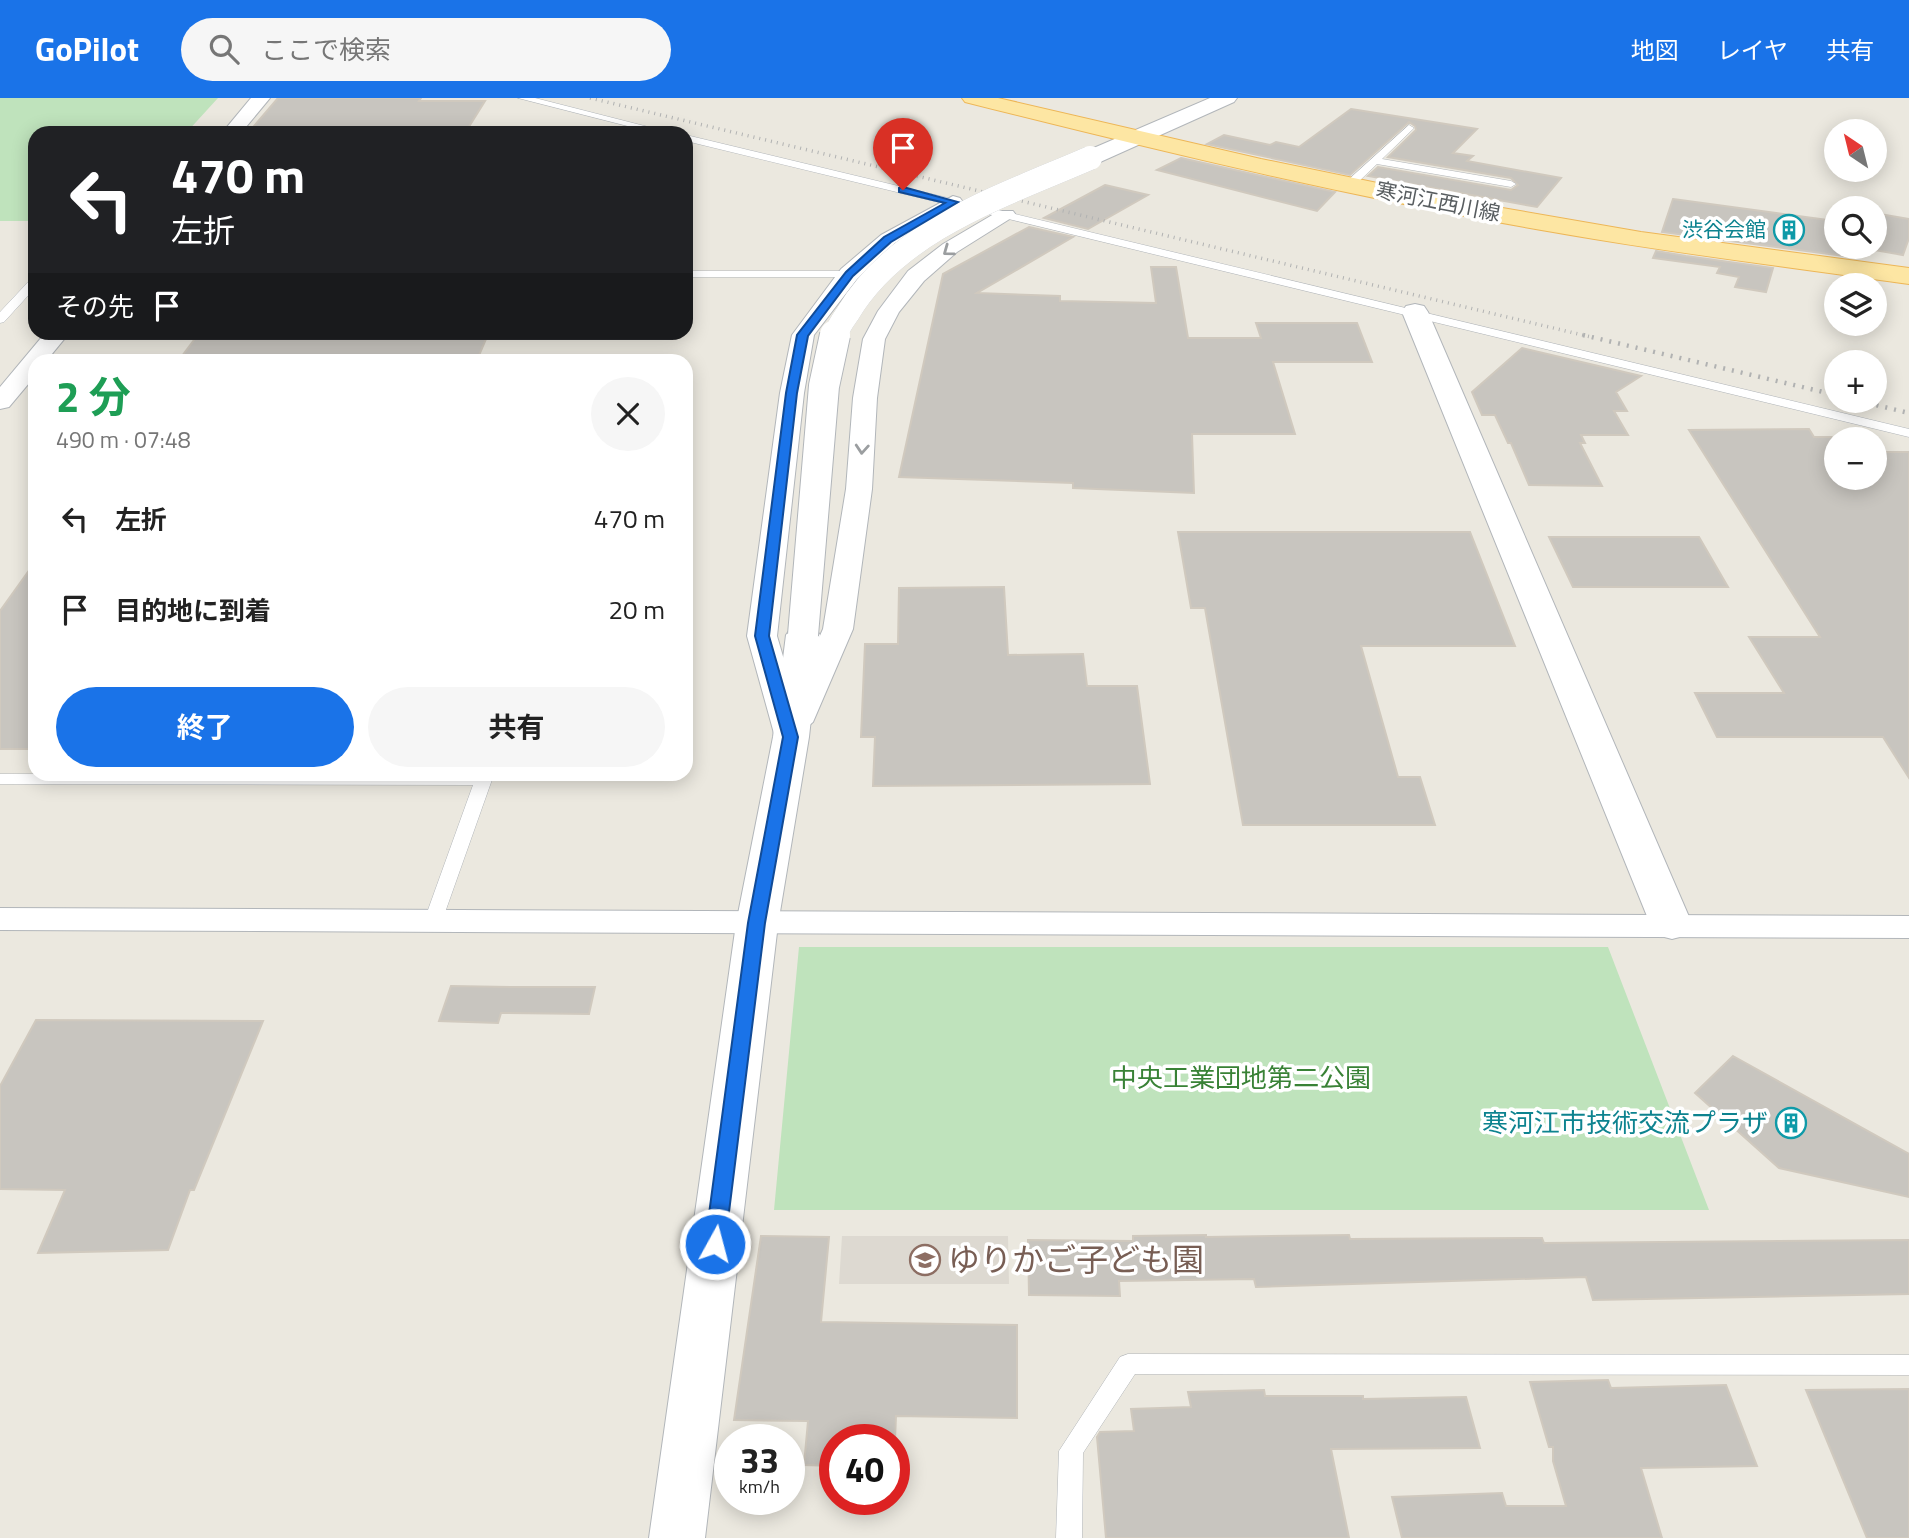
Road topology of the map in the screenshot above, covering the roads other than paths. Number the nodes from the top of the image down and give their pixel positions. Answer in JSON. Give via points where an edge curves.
{"nodes":[{"id":1,"x":261,"y":98,"type":"edge"},
{"id":2,"x":523,"y":98,"type":"edge"},
{"id":3,"x":972,"y":98,"type":"edge"},
{"id":4,"x":1227,"y":98,"type":"edge"},
{"id":5,"x":237,"y":126,"type":"edge"},
{"id":6,"x":638,"y":126,"type":"edge"},
{"id":7,"x":1409,"y":128,"type":"dead end"},
{"id":8,"x":1132,"y":138,"type":"junction"},
{"id":9,"x":693,"y":140,"type":"edge"},
{"id":10,"x":1375,"y":161,"type":"junction"},
{"id":11,"x":1350,"y":184,"type":"junction"},
{"id":12,"x":1511,"y":184,"type":"dead end"},
{"id":13,"x":953,"y":202,"type":"junction"},
{"id":14,"x":1006,"y":215,"type":"junction"},
{"id":15,"x":693,"y":274,"type":"edge"},
{"id":16,"x":849,"y":274,"type":"junction"},
{"id":17,"x":1909,"y":276,"type":"edge"},
{"id":18,"x":28,"y":289,"type":"edge"},
{"id":19,"x":1415,"y":312,"type":"junction"},
{"id":20,"x":0,"y":319,"type":"edge"},
{"id":21,"x":52,"y":340,"type":"edge"},
{"id":22,"x":41,"y":354,"type":"edge"},
{"id":23,"x":28,"y":369,"type":"edge"},
{"id":24,"x":0,"y":402,"type":"edge"},
{"id":25,"x":1909,"y":433,"type":"edge"},
{"id":26,"x":790,"y":737,"type":"junction"},
{"id":27,"x":0,"y":779,"type":"edge"},
{"id":28,"x":28,"y":779,"type":"edge"},
{"id":29,"x":483,"y":781,"type":"edge"},
{"id":30,"x":0,"y":919,"type":"edge"},
{"id":31,"x":433,"y":922,"type":"junction"},
{"id":32,"x":757,"y":923,"type":"junction"},
{"id":33,"x":1672,"y":926,"type":"junction"},
{"id":34,"x":1909,"y":927,"type":"edge"},
{"id":35,"x":1909,"y":1365,"type":"edge"},
{"id":36,"x":677,"y":1538,"type":"edge"},
{"id":37,"x":1069,"y":1538,"type":"edge"}],
"edges":[{"from":1,"to":5,"type":"street"},
{"from":2,"to":6,"type":"lane"},
{"from":3,"to":8,"type":"main road","name":"寒河江西川線"},
{"from":4,"to":8,"type":"street"},
{"from":7,"to":10,"type":"lane"},
{"from":8,"to":11,"type":"main road","name":"寒河江西川線"},
{"from":8,"to":26,"type":"street","bridge":true,"via":[[931,234],[887,265],[836,332],[824,386]]},
{"from":9,"to":13,"type":"lane"},
{"from":10,"to":11,"type":"lane"},
{"from":10,"to":12,"type":"lane"},
{"from":11,"to":17,"type":"main road","name":"寒河江西川線","via":[[1553,225]]},
{"from":13,"to":14,"type":"lane"},
{"from":13,"to":16,"type":"street","via":[[888,239]]},
{"from":14,"to":19,"type":"lane"},
{"from":14,"to":26,"type":"street","one_way":true,"via":[[950,248],[916,276],[874,340],[859,489],[838,629]]},
{"from":15,"to":16,"type":"lane"},
{"from":16,"to":26,"type":"street","via":[[803,335],[792,393],[762,636]]},
{"from":18,"to":20,"type":"lane"},
{"from":19,"to":25,"type":"lane"},
{"from":19,"to":33,"type":"street"},
{"from":21,"to":22,"type":"street"},
{"from":23,"to":24,"type":"street"},
{"from":26,"to":32,"type":"street"},
{"from":27,"to":28,"type":"lane"},
{"from":29,"to":31,"type":"lane"},
{"from":30,"to":31,"type":"street"},
{"from":31,"to":32,"type":"street"},
{"from":32,"to":33,"type":"street"},
{"from":32,"to":36,"type":"street"},
{"from":33,"to":34,"type":"street"},
{"from":35,"to":37,"type":"lane","via":[[1128,1364],[1070,1451]]}]}
